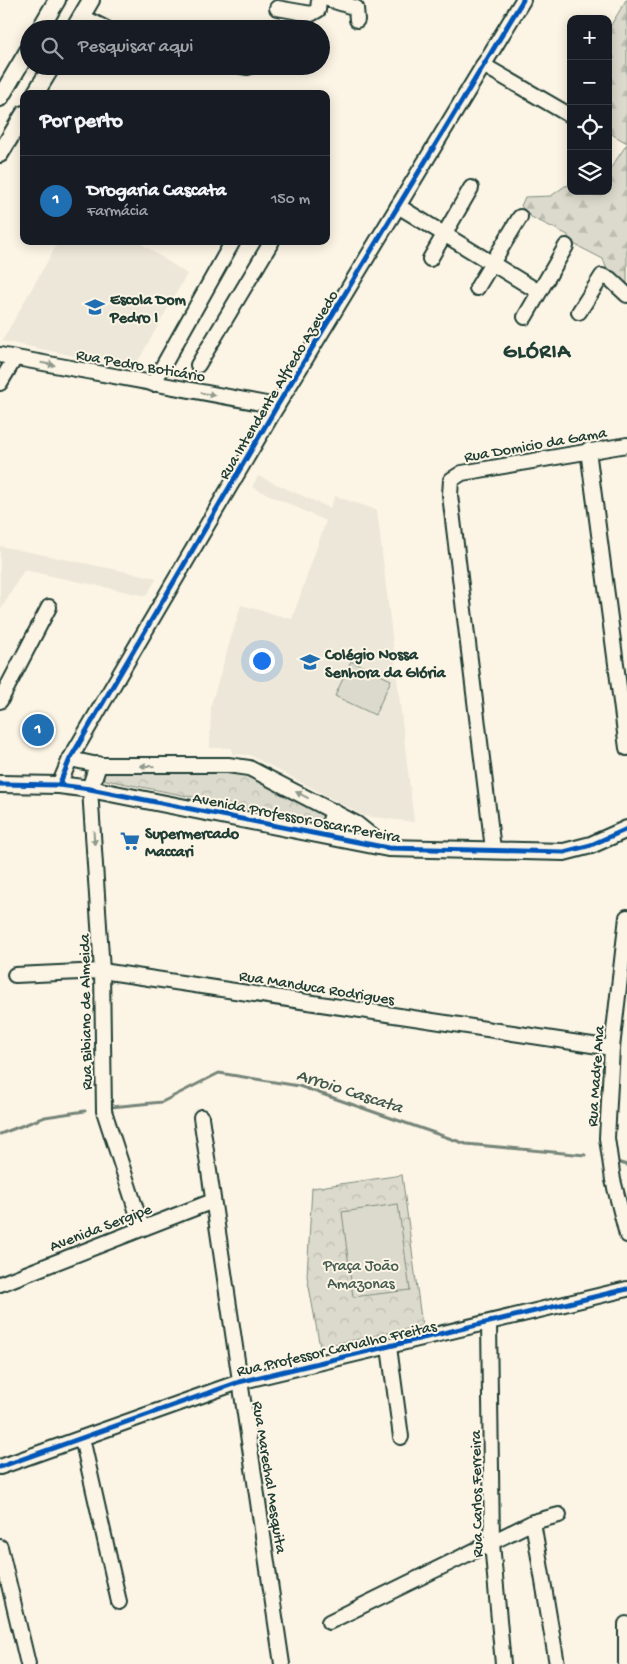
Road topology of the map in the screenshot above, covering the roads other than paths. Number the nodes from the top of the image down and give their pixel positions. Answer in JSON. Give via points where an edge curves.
{"nodes":[{"id":1,"x":57,"y":0,"type":"edge"},
{"id":2,"x":91,"y":0,"type":"edge"},
{"id":3,"x":318,"y":0,"type":"edge"},
{"id":4,"x":331,"y":0,"type":"edge"},
{"id":5,"x":523,"y":0,"type":"edge"},
{"id":6,"x":277,"y":8,"type":"dead end"},
{"id":7,"x":45,"y":20,"type":"edge"},
{"id":8,"x":79,"y":20,"type":"edge"},
{"id":9,"x":357,"y":20,"type":"dead end"},
{"id":10,"x":20,"y":64,"type":"edge"},
{"id":11,"x":483,"y":66,"type":"junction"},
{"id":12,"x":47,"y":75,"type":"edge"},
{"id":13,"x":38,"y":90,"type":"edge"},
{"id":14,"x":0,"y":98,"type":"edge"},
{"id":15,"x":567,"y":114,"type":"edge"},
{"id":16,"x":20,"y":121,"type":"edge"},
{"id":17,"x":0,"y":154,"type":"edge"},
{"id":18,"x":471,"y":188,"type":"dead end"},
{"id":19,"x":398,"y":206,"type":"junction"},
{"id":20,"x":520,"y":217,"type":"dead end"},
{"id":21,"x":444,"y":234,"type":"junction"},
{"id":22,"x":231,"y":245,"type":"edge"},
{"id":23,"x":270,"y":245,"type":"edge"},
{"id":24,"x":566,"y":246,"type":"dead end"},
{"id":25,"x":430,"y":259,"type":"dead end"},
{"id":26,"x":492,"y":263,"type":"junction"},
{"id":27,"x":477,"y":288,"type":"dead end"},
{"id":28,"x":539,"y":292,"type":"junction"},
{"id":29,"x":627,"y":295,"type":"edge"},
{"id":30,"x":580,"y":312,"type":"dead end"},
{"id":31,"x":525,"y":317,"type":"dead end"},
{"id":32,"x":0,"y":355,"type":"edge"},
{"id":33,"x":15,"y":358,"type":"junction"},
{"id":34,"x":198,"y":365,"type":"dead end"},
{"id":35,"x":0,"y":383,"type":"edge"},
{"id":36,"x":153,"y":384,"type":"junction"},
{"id":37,"x":277,"y":406,"type":"junction"},
{"id":38,"x":627,"y":445,"type":"edge"},
{"id":39,"x":588,"y":450,"type":"junction"},
{"id":40,"x":49,"y":607,"type":"dead end"},
{"id":41,"x":0,"y":701,"type":"edge"},
{"id":42,"x":627,"y":748,"type":"edge"},
{"id":43,"x":70,"y":759,"type":"junction"},
{"id":44,"x":98,"y":765,"type":"junction"},
{"id":45,"x":0,"y":784,"type":"edge"},
{"id":46,"x":59,"y":785,"type":"junction"},
{"id":47,"x":90,"y":789,"type":"junction"},
{"id":48,"x":334,"y":812,"type":"junction"},
{"id":49,"x":627,"y":829,"type":"edge"},
{"id":50,"x":326,"y":835,"type":"junction"},
{"id":51,"x":627,"y":841,"type":"edge"},
{"id":52,"x":591,"y":845,"type":"junction"},
{"id":53,"x":388,"y":848,"type":"junction"},
{"id":54,"x":493,"y":849,"type":"junction"},
{"id":55,"x":627,"y":917,"type":"edge"},
{"id":56,"x":102,"y":971,"type":"junction"},
{"id":57,"x":15,"y":975,"type":"dead end"},
{"id":58,"x":612,"y":1048,"type":"junction"},
{"id":59,"x":202,"y":1117,"type":"dead end"},
{"id":60,"x":213,"y":1200,"type":"junction"},
{"id":61,"x":142,"y":1228,"type":"junction"},
{"id":62,"x":627,"y":1235,"type":"edge"},
{"id":63,"x":0,"y":1284,"type":"edge"},
{"id":64,"x":627,"y":1289,"type":"edge"},
{"id":65,"x":490,"y":1323,"type":"junction"},
{"id":66,"x":389,"y":1347,"type":"junction"},
{"id":67,"x":239,"y":1382,"type":"junction"},
{"id":68,"x":401,"y":1437,"type":"dead end"},
{"id":69,"x":82,"y":1438,"type":"junction"},
{"id":70,"x":0,"y":1467,"type":"edge"},
{"id":71,"x":559,"y":1515,"type":"dead end"},
{"id":72,"x":533,"y":1522,"type":"junction"},
{"id":73,"x":492,"y":1543,"type":"junction"},
{"id":74,"x":0,"y":1547,"type":"edge"},
{"id":75,"x":119,"y":1602,"type":"dead end"},
{"id":76,"x":329,"y":1622,"type":"dead end"},
{"id":77,"x":626,"y":1624,"type":"edge"},
{"id":78,"x":28,"y":1664,"type":"edge"},
{"id":79,"x":282,"y":1664,"type":"edge"},
{"id":80,"x":503,"y":1664,"type":"edge"},
{"id":81,"x":556,"y":1664,"type":"edge"},
{"id":82,"x":626,"y":1664,"type":"edge"}],
"edges":[{"from":1,"to":7,"type":"main road"},
{"from":2,"to":8,"type":"main road"},
{"from":3,"to":6,"type":"street","via":[[318,10],[311,14]]},
{"from":4,"to":9,"type":"street","via":[[351,5],[358,13]]},
{"from":5,"to":11,"type":"street","name":"Rua Intendente Alfredo Azevedo"},
{"from":10,"to":14,"type":"main road"},
{"from":11,"to":15,"type":"street"},
{"from":11,"to":19,"type":"street","name":"Rua Intendente Alfredo Azevedo"},
{"from":12,"to":13,"type":"main road"},
{"from":16,"to":17,"type":"main road"},
{"from":18,"to":21,"type":"street"},
{"from":19,"to":21,"type":"street"},
{"from":19,"to":37,"type":"street","name":"Rua Intendente Alfredo Azevedo"},
{"from":20,"to":26,"type":"street"},
{"from":21,"to":25,"type":"street"},
{"from":21,"to":26,"type":"street"},
{"from":22,"to":36,"type":"street"},
{"from":23,"to":34,"type":"street"},
{"from":24,"to":28,"type":"street"},
{"from":26,"to":27,"type":"street"},
{"from":26,"to":28,"type":"street"},
{"from":28,"to":31,"type":"street"},
{"from":29,"to":30,"type":"street","via":[[602,276]]},
{"from":32,"to":33,"type":"street","name":"Rua Pedro Boticário"},
{"from":33,"to":35,"type":"street"},
{"from":33,"to":36,"type":"street","name":"Rua Pedro Boticário","one_way":true},
{"from":36,"to":37,"type":"street","name":"Rua Pedro Boticário","one_way":true},
{"from":37,"to":43,"type":"street","name":"Rua Intendente Alfredo Azevedo"},
{"from":38,"to":39,"type":"street","name":"Rua Domicio da Gama"},
{"from":39,"to":42,"type":"street"},
{"from":39,"to":54,"type":"street","name":"Rua Domicio da Gama","via":[[462,473],[452,480],[450,495]]},
{"from":40,"to":41,"type":"street"},
{"from":43,"to":44,"type":"street","name":"Avenida Professor Oscar Pereira"},
{"from":43,"to":46,"type":"street","name":"Rua Intendente Alfredo Azevedo"},
{"from":44,"to":47,"type":"main road"},
{"from":48,"to":44,"type":"street","name":"Avenida Professor Oscar Pereira","one_way":true,"via":[[249,768],[228,765]]},
{"from":45,"to":46,"type":"main road","name":"Avenida Professor Oscar Pereira"},
{"from":46,"to":47,"type":"main road","name":"Avenida Professor Oscar Pereira"},
{"from":47,"to":50,"type":"main road","name":"Avenida Professor Oscar Pereira"},
{"from":47,"to":56,"type":"street","name":"Rua Bibiano de Almeida","one_way":true},
{"from":48,"to":50,"type":"main road"},
{"from":48,"to":53,"type":"street","name":"Avenida Professor Oscar Pereira","via":[[357,824]]},
{"from":49,"to":52,"type":"main road","name":"Avenida Professor Oscar Pereira"},
{"from":50,"to":53,"type":"main road","name":"Avenida Professor Oscar Pereira"},
{"from":51,"to":52,"type":"main road","name":"Avenida Professor Oscar Pereira","via":[[608,847]]},
{"from":52,"to":54,"type":"main road","name":"Avenida Professor Oscar Pereira","via":[[564,852]]},
{"from":53,"to":54,"type":"main road","name":"Avenida Professor Oscar Pereira"},
{"from":55,"to":58,"type":"street","name":"Rua Madre Ana"},
{"from":56,"to":57,"type":"street","name":"Rua Manduca Rodrigues"},
{"from":56,"to":58,"type":"street","name":"Rua Manduca Rodrigues"},
{"from":56,"to":61,"type":"street","name":"Rua Bibiano de Almeida","via":[[104,1111]]},
{"from":58,"to":62,"type":"street","name":"Rua Madre Ana","via":[[607,1138],[613,1180]]},
{"from":59,"to":60,"type":"street","name":"Rua Marechal Mesquita"},
{"from":60,"to":61,"type":"street","name":"Avenida Sergipe"},
{"from":60,"to":67,"type":"street","name":"Rua Marechal Mesquita"},
{"from":61,"to":63,"type":"street","name":"Avenida Sergipe"},
{"from":64,"to":65,"type":"street","name":"Rua Professor Carvalho Freitas"},
{"from":65,"to":66,"type":"street","name":"Rua Professor Carvalho Freitas"},
{"from":65,"to":73,"type":"street","name":"Rua Carlos Ferreira"},
{"from":66,"to":67,"type":"street","name":"Rua Professor Carvalho Freitas"},
{"from":66,"to":68,"type":"street"},
{"from":67,"to":69,"type":"street","name":"Rua Professor Carvalho Freitas"},
{"from":67,"to":79,"type":"street","name":"Rua Marechal Mesquita"},
{"from":69,"to":70,"type":"street","name":"Rua Professor Carvalho Freitas"},
{"from":69,"to":75,"type":"street"},
{"from":71,"to":72,"type":"street"},
{"from":72,"to":73,"type":"street"},
{"from":72,"to":81,"type":"street"},
{"from":73,"to":76,"type":"street"},
{"from":73,"to":80,"type":"street","name":"Rua Carlos Ferreira"},
{"from":74,"to":78,"type":"street"},
{"from":77,"to":82,"type":"street"}]}
